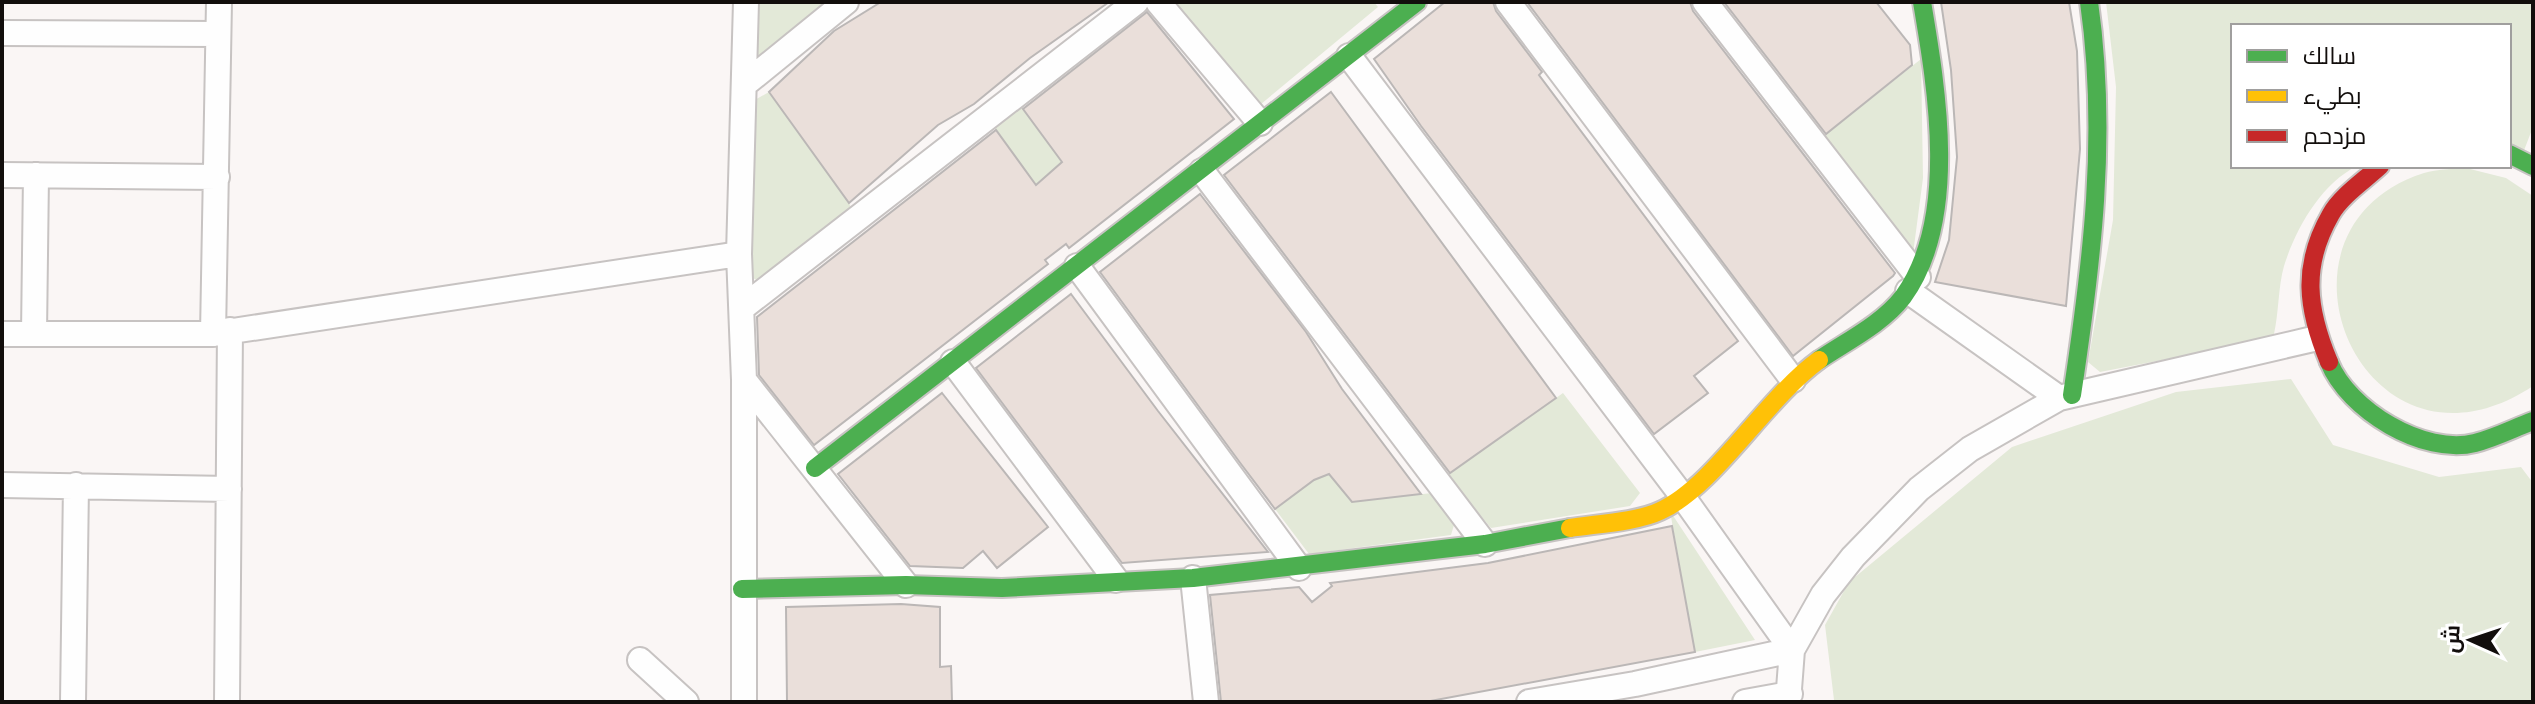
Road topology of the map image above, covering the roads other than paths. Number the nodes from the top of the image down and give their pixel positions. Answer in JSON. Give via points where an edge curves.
{"nodes":[{"id":1,"x":219,"y":2,"type":"edge"},
{"id":2,"x":746,"y":2,"type":"edge"},
{"id":3,"x":846,"y":2,"type":"edge"},
{"id":4,"x":1136,"y":2,"type":"edge"},
{"id":5,"x":1158,"y":2,"type":"edge"},
{"id":6,"x":1508,"y":2,"type":"edge"},
{"id":7,"x":1705,"y":2,"type":"edge"},
{"id":8,"x":1906,"y":2,"type":"edge"},
{"id":9,"x":1922,"y":2,"type":"edge"},
{"id":10,"x":2089,"y":2,"type":"edge"},
{"id":11,"x":1412,"y":3,"type":"edge"},
{"id":12,"x":1927,"y":28,"type":"junction"},
{"id":13,"x":2,"y":33,"type":"edge"},
{"id":14,"x":218,"y":34,"type":"junction"},
{"id":15,"x":1349,"y":56,"type":"junction"},
{"id":16,"x":745,"y":84,"type":"junction"},
{"id":17,"x":1260,"y":123,"type":"junction"},
{"id":18,"x":2511,"y":155,"type":"edge"},
{"id":19,"x":2533,"y":166,"type":"edge"},
{"id":20,"x":2378,"y":168,"type":"edge"},
{"id":21,"x":1202,"y":171,"type":"junction"},
{"id":22,"x":2,"y":175,"type":"edge"},
{"id":23,"x":36,"y":175,"type":"junction"},
{"id":24,"x":217,"y":177,"type":"junction"},
{"id":25,"x":739,"y":254,"type":"junction"},
{"id":26,"x":1077,"y":266,"type":"junction"},
{"id":27,"x":1913,"y":284,"type":"junction"},
{"id":28,"x":742,"y":308,"type":"junction"},
{"id":29,"x":222,"y":332,"type":"junction"},
{"id":30,"x":2,"y":334,"type":"edge"},
{"id":31,"x":34,"y":334,"type":"junction"},
{"id":32,"x":2313,"y":339,"type":"junction"},
{"id":33,"x":953,"y":362,"type":"junction"},
{"id":34,"x":744,"y":380,"type":"junction"},
{"id":35,"x":1793,"y":380,"type":"junction"},
{"id":36,"x":2066,"y":396,"type":"junction"},
{"id":37,"x":2532,"y":423,"type":"edge"},
{"id":38,"x":815,"y":468,"type":"junction"},
{"id":39,"x":2,"y":485,"type":"edge"},
{"id":40,"x":76,"y":485,"type":"junction"},
{"id":41,"x":229,"y":489,"type":"junction"},
{"id":42,"x":1683,"y":497,"type":"junction"},
{"id":43,"x":1485,"y":544,"type":"junction"},
{"id":44,"x":1299,"y":568,"type":"junction"},
{"id":45,"x":1193,"y":578,"type":"junction"},
{"id":46,"x":1116,"y":580,"type":"junction"},
{"id":47,"x":906,"y":585,"type":"junction"},
{"id":48,"x":742,"y":589,"type":"junction"},
{"id":49,"x":1792,"y":650,"type":"junction"},
{"id":50,"x":640,"y":660,"type":"dead end"},
{"id":51,"x":1792,"y":699,"type":"edge"},
{"id":52,"x":73,"y":702,"type":"edge"},
{"id":53,"x":227,"y":702,"type":"edge"},
{"id":54,"x":686,"y":702,"type":"edge"},
{"id":55,"x":744,"y":702,"type":"edge"},
{"id":56,"x":1206,"y":702,"type":"edge"},
{"id":57,"x":1529,"y":702,"type":"edge"},
{"id":58,"x":1745,"y":702,"type":"edge"}],
"edges":[{"from":1,"to":14,"type":"street"},
{"from":2,"to":16,"type":"street"},
{"from":3,"to":16,"type":"street"},
{"from":4,"to":28,"type":"street"},
{"from":5,"to":17,"type":"street"},
{"from":6,"to":35,"type":"street"},
{"from":7,"to":27,"type":"street"},
{"from":8,"to":12,"type":"street"},
{"from":9,"to":12,"type":"street"},
{"from":10,"to":36,"type":"street","via":[[2100,169],[2097,220]]},
{"from":11,"to":15,"type":"street"},
{"from":12,"to":27,"type":"street","via":[[1938,180],[1928,245]]},
{"from":13,"to":14,"type":"street"},
{"from":14,"to":24,"type":"street"},
{"from":15,"to":17,"type":"street"},
{"from":15,"to":42,"type":"street"},
{"from":16,"to":25,"type":"street"},
{"from":17,"to":21,"type":"street"},
{"from":18,"to":19,"type":"street"},
{"from":20,"to":32,"type":"street","via":[[2338,203],[2316,244],[2307,298]]},
{"from":21,"to":26,"type":"street"},
{"from":21,"to":43,"type":"street"},
{"from":22,"to":23,"type":"street"},
{"from":23,"to":24,"type":"street"},
{"from":23,"to":31,"type":"street"},
{"from":24,"to":29,"type":"street"},
{"from":25,"to":28,"type":"street"},
{"from":25,"to":29,"type":"street"},
{"from":26,"to":33,"type":"street"},
{"from":26,"to":44,"type":"street"},
{"from":27,"to":35,"type":"street","via":[[1893,307]]},
{"from":27,"to":36,"type":"street"},
{"from":28,"to":34,"type":"street"},
{"from":29,"to":31,"type":"street"},
{"from":29,"to":41,"type":"street"},
{"from":30,"to":31,"type":"street"},
{"from":32,"to":36,"type":"street"},
{"from":32,"to":37,"type":"street","via":[[2334,380],[2356,404],[2403,434],[2445,444],[2482,441]]},
{"from":33,"to":38,"type":"street"},
{"from":33,"to":46,"type":"street"},
{"from":34,"to":38,"type":"street"},
{"from":34,"to":48,"type":"street"},
{"from":35,"to":42,"type":"street"},
{"from":36,"to":49,"type":"street","via":[[1970,449],[1919,489],[1823,595]]},
{"from":38,"to":47,"type":"street"},
{"from":39,"to":40,"type":"street"},
{"from":40,"to":41,"type":"street"},
{"from":40,"to":52,"type":"street"},
{"from":41,"to":53,"type":"street"},
{"from":42,"to":43,"type":"street","via":[[1644,517]]},
{"from":42,"to":49,"type":"street"},
{"from":43,"to":44,"type":"street"},
{"from":44,"to":45,"type":"street"},
{"from":45,"to":46,"type":"street"},
{"from":45,"to":56,"type":"street"},
{"from":46,"to":47,"type":"street","via":[[1002,588]]},
{"from":47,"to":48,"type":"street"},
{"from":48,"to":55,"type":"street"},
{"from":49,"to":51,"type":"street"},
{"from":49,"to":57,"type":"street"},
{"from":50,"to":54,"type":"street"},
{"from":51,"to":58,"type":"street"}]}
